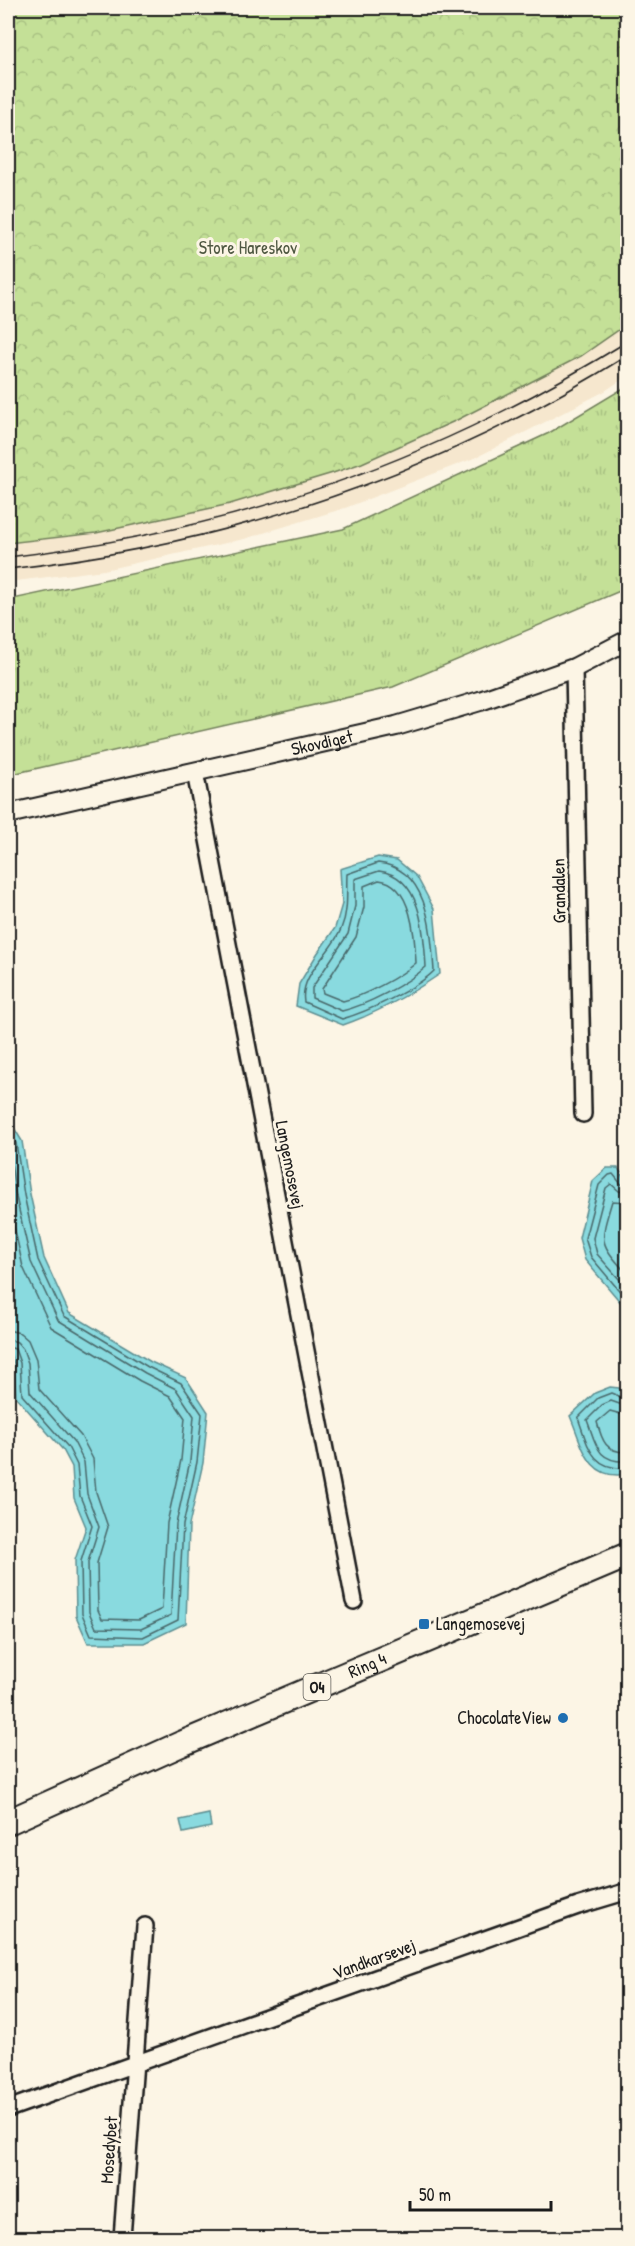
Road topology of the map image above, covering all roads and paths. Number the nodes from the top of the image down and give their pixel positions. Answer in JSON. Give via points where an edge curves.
{"nodes":[{"id":1,"x":627,"y":640,"type":"edge"},
{"id":2,"x":574,"y":668,"type":"junction"},
{"id":3,"x":195,"y":772,"type":"junction"},
{"id":4,"x":8,"y":814,"type":"edge"},
{"id":5,"x":583,"y":1114,"type":"dead end"},
{"id":6,"x":627,"y":1555,"type":"edge"},
{"id":7,"x":354,"y":1601,"type":"dead end"},
{"id":8,"x":8,"y":1822,"type":"edge"},
{"id":9,"x":627,"y":1891,"type":"edge"},
{"id":10,"x":145,"y":1926,"type":"dead end"},
{"id":11,"x":135,"y":2065,"type":"junction"},
{"id":12,"x":8,"y":2109,"type":"edge"},
{"id":13,"x":122,"y":2238,"type":"edge"}],
"edges":[{"from":1,"to":2,"type":"street","name":"Skovdiget"},
{"from":2,"to":3,"type":"street","name":"Skovdiget","via":[[396,726]]},
{"from":2,"to":5,"type":"street","name":"Grandalen"},
{"from":3,"to":4,"type":"street","name":"Skovdiget"},
{"from":3,"to":7,"type":"street","name":"Langemosevej"},
{"from":6,"to":8,"type":"main road","name":"Ring 4","number":"O4","via":[[181,1744]]},
{"from":9,"to":11,"type":"street","name":"Vandkarsevej"},
{"from":10,"to":11,"type":"street"},
{"from":11,"to":12,"type":"street","name":"Vandkarsevej"},
{"from":11,"to":13,"type":"street","name":"Mosedybet"}]}
